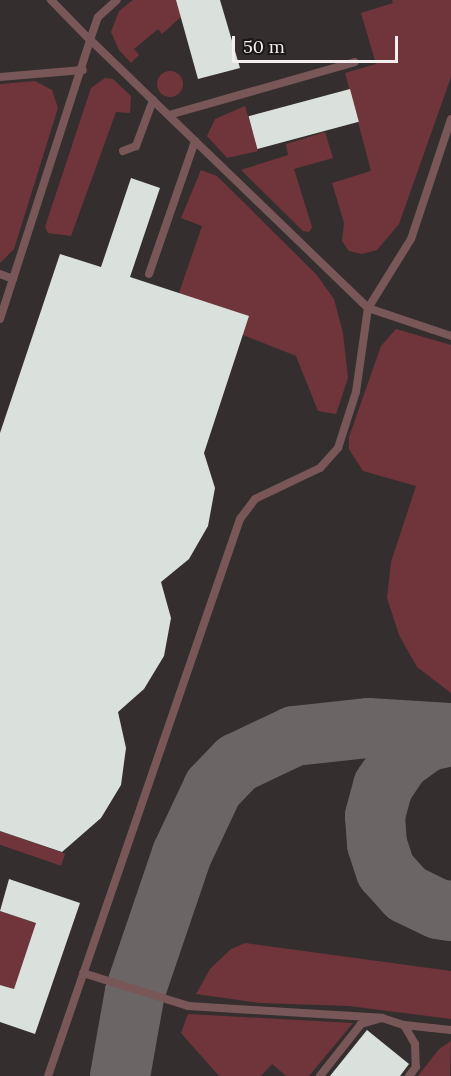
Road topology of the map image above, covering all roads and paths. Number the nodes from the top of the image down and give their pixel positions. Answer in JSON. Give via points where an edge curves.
{"nodes":[{"id":1,"x":51,"y":0,"type":"edge"},
{"id":2,"x":117,"y":0,"type":"edge"},
{"id":3,"x":90,"y":40,"type":"junction"},
{"id":4,"x":355,"y":62,"type":"dead end"},
{"id":5,"x":82,"y":70,"type":"junction"},
{"id":6,"x":0,"y":77,"type":"edge"},
{"id":7,"x":153,"y":100,"type":"junction"},
{"id":8,"x":169,"y":115,"type":"junction"},
{"id":9,"x":451,"y":119,"type":"edge"},
{"id":10,"x":195,"y":141,"type":"junction"},
{"id":11,"x":123,"y":151,"type":"dead end"},
{"id":12,"x":0,"y":274,"type":"edge"},
{"id":13,"x":149,"y":274,"type":"dead end"},
{"id":14,"x":13,"y":279,"type":"junction"},
{"id":15,"x":368,"y":308,"type":"junction"},
{"id":16,"x":0,"y":319,"type":"edge"},
{"id":17,"x":451,"y":336,"type":"edge"},
{"id":18,"x":83,"y":973,"type":"junction"},
{"id":19,"x":382,"y":1018,"type":"junction"},
{"id":20,"x":404,"y":1025,"type":"junction"},
{"id":21,"x":451,"y":1030,"type":"edge"},
{"id":22,"x":48,"y":1076,"type":"edge"},
{"id":23,"x":320,"y":1076,"type":"edge"},
{"id":24,"x":409,"y":1076,"type":"edge"}],
"edges":[{"from":1,"to":3,"type":"lane"},
{"from":2,"to":3,"type":"lane","via":[[98,17]]},
{"from":3,"to":5,"type":"lane"},
{"from":3,"to":7,"type":"lane"},
{"from":4,"to":8,"type":"lane"},
{"from":5,"to":6,"type":"lane"},
{"from":5,"to":14,"type":"lane"},
{"from":7,"to":8,"type":"lane"},
{"from":7,"to":11,"type":"lane","via":[[136,146]]},
{"from":8,"to":10,"type":"lane"},
{"from":9,"to":15,"type":"lane","via":[[411,239]]},
{"from":10,"to":13,"type":"lane"},
{"from":10,"to":15,"type":"lane"},
{"from":12,"to":14,"type":"lane"},
{"from":14,"to":16,"type":"lane"},
{"from":15,"to":17,"type":"lane"},
{"from":15,"to":18,"type":"lane","via":[[356,393],[338,448],[320,468],[255,499],[240,519]]},
{"from":18,"to":19,"type":"lane","via":[[188,1006]]},
{"from":18,"to":22,"type":"lane"},
{"from":19,"to":20,"type":"lane"},
{"from":19,"to":23,"type":"lane","via":[[362,1024]]},
{"from":20,"to":21,"type":"lane"},
{"from":20,"to":24,"type":"lane","via":[[415,1044],[416,1067]]}]}
